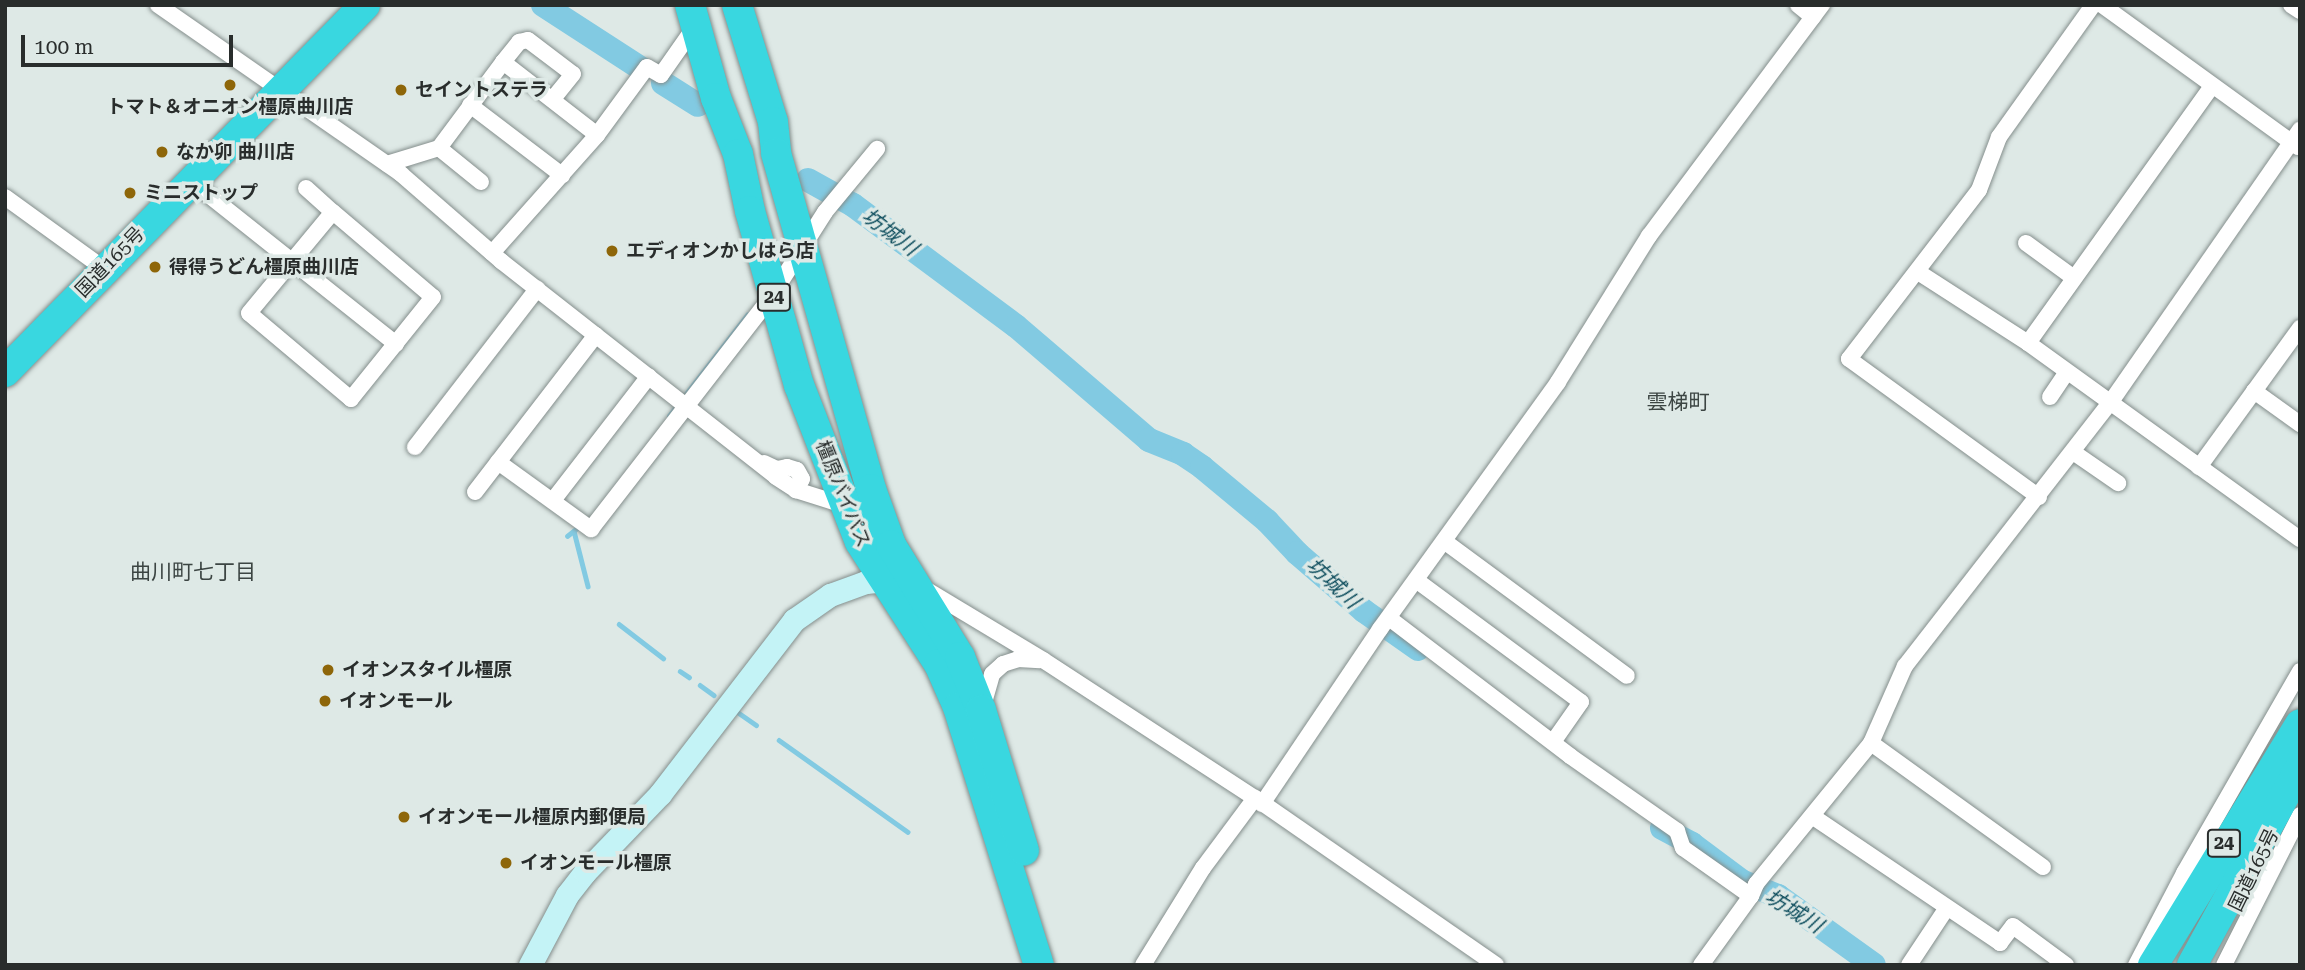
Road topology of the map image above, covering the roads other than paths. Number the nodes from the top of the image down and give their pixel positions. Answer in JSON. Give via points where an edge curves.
{"nodes":[{"id":1,"x":158,"y":5,"type":"edge"},
{"id":2,"x":365,"y":5,"type":"edge"},
{"id":3,"x":737,"y":5,"type":"edge"},
{"id":4,"x":1798,"y":5,"type":"edge"},
{"id":5,"x":2093,"y":5,"type":"edge"},
{"id":6,"x":2102,"y":5,"type":"edge"},
{"id":7,"x":2291,"y":5,"type":"edge"},
{"id":8,"x":1818,"y":11,"type":"edge"},
{"id":9,"x":2300,"y":11,"type":"edge"},
{"id":10,"x":693,"y":15,"type":"edge"},
{"id":11,"x":503,"y":62,"type":"junction"},
{"id":12,"x":2212,"y":86,"type":"junction"},
{"id":13,"x":281,"y":91,"type":"junction"},
{"id":14,"x":552,"y":100,"type":"junction"},
{"id":15,"x":470,"y":105,"type":"junction"},
{"id":16,"x":597,"y":135,"type":"junction"},
{"id":17,"x":2297,"y":140,"type":"edge"},
{"id":18,"x":439,"y":148,"type":"junction"},
{"id":19,"x":877,"y":149,"type":"dead end"},
{"id":20,"x":387,"y":164,"type":"junction"},
{"id":21,"x":562,"y":175,"type":"junction"},
{"id":22,"x":191,"y":181,"type":"junction"},
{"id":23,"x":481,"y":182,"type":"dead end"},
{"id":24,"x":306,"y":188,"type":"dead end"},
{"id":25,"x":5,"y":197,"type":"edge"},
{"id":26,"x":333,"y":212,"type":"junction"},
{"id":27,"x":803,"y":242,"type":"junction"},
{"id":28,"x":2026,"y":243,"type":"dead end"},
{"id":29,"x":492,"y":253,"type":"junction"},
{"id":30,"x":293,"y":260,"type":"junction"},
{"id":31,"x":103,"y":268,"type":"junction"},
{"id":32,"x":1917,"y":272,"type":"junction"},
{"id":33,"x":2074,"y":278,"type":"junction"},
{"id":34,"x":537,"y":289,"type":"junction"},
{"id":35,"x":773,"y":294,"type":"junction"},
{"id":36,"x":2300,"y":328,"type":"edge"},
{"id":37,"x":596,"y":335,"type":"junction"},
{"id":38,"x":2028,"y":343,"type":"junction"},
{"id":39,"x":396,"y":344,"type":"junction"},
{"id":40,"x":5,"y":372,"type":"edge"},
{"id":41,"x":2067,"y":372,"type":"junction"},
{"id":42,"x":649,"y":376,"type":"junction"},
{"id":43,"x":2254,"y":391,"type":"junction"},
{"id":44,"x":2050,"y":397,"type":"dead end"},
{"id":45,"x":682,"y":401,"type":"junction"},
{"id":46,"x":2110,"y":403,"type":"junction"},
{"id":47,"x":2300,"y":424,"type":"edge"},
{"id":48,"x":415,"y":447,"type":"dead end"},
{"id":49,"x":2073,"y":452,"type":"junction"},
{"id":50,"x":498,"y":462,"type":"junction"},
{"id":51,"x":2199,"y":467,"type":"junction"},
{"id":52,"x":2118,"y":483,"type":"dead end"},
{"id":53,"x":475,"y":492,"type":"dead end"},
{"id":54,"x":2039,"y":497,"type":"junction"},
{"id":55,"x":554,"y":499,"type":"junction"},
{"id":56,"x":847,"y":507,"type":"junction"},
{"id":57,"x":2300,"y":538,"type":"edge"},
{"id":58,"x":1444,"y":541,"type":"junction"},
{"id":59,"x":1416,"y":580,"type":"junction"},
{"id":60,"x":897,"y":581,"type":"junction"},
{"id":61,"x":1385,"y":623,"type":"junction"},
{"id":62,"x":1043,"y":660,"type":"junction"},
{"id":63,"x":1627,"y":676,"type":"dead end"},
{"id":64,"x":2298,"y":676,"type":"edge"},
{"id":65,"x":981,"y":710,"type":"junction"},
{"id":66,"x":2300,"y":724,"type":"edge"},
{"id":67,"x":1553,"y":742,"type":"junction"},
{"id":68,"x":1871,"y":743,"type":"junction"},
{"id":69,"x":2300,"y":768,"type":"edge"},
{"id":70,"x":2300,"y":775,"type":"edge"},
{"id":71,"x":1258,"y":801,"type":"junction"},
{"id":72,"x":2300,"y":815,"type":"edge"},
{"id":73,"x":1812,"y":816,"type":"junction"},
{"id":74,"x":2043,"y":867,"type":"dead end"},
{"id":75,"x":1753,"y":890,"type":"junction"},
{"id":76,"x":1946,"y":909,"type":"junction"},
{"id":77,"x":530,"y":965,"type":"edge"},
{"id":78,"x":1039,"y":965,"type":"edge"},
{"id":79,"x":1059,"y":965,"type":"edge"},
{"id":80,"x":1143,"y":965,"type":"edge"},
{"id":81,"x":1496,"y":965,"type":"edge"},
{"id":82,"x":1701,"y":965,"type":"edge"},
{"id":83,"x":1909,"y":965,"type":"edge"},
{"id":84,"x":2066,"y":965,"type":"edge"},
{"id":85,"x":2136,"y":965,"type":"edge"},
{"id":86,"x":2152,"y":965,"type":"edge"},
{"id":87,"x":2169,"y":965,"type":"edge"},
{"id":88,"x":2192,"y":965,"type":"edge"},
{"id":89,"x":2208,"y":965,"type":"edge"},
{"id":90,"x":2224,"y":965,"type":"edge"}],
"edges":[{"from":1,"to":13,"type":"street"},
{"from":2,"to":13,"type":"highway","name":"国道165号"},
{"from":3,"to":27,"type":"highway","name":"橿原バイパス","number":"24"},
{"from":4,"to":8,"type":"street"},
{"from":5,"to":32,"type":"street","via":[[1999,137],[1979,190]]},
{"from":6,"to":12,"type":"street"},
{"from":7,"to":9,"type":"street"},
{"from":8,"to":58,"type":"street","via":[[1649,236],[1558,382]]},
{"from":10,"to":16,"type":"street","via":[[661,75],[647,67]]},
{"from":10,"to":35,"type":"highway","name":"橿原バイパス","number":"24","via":[[716,98],[738,154]]},
{"from":11,"to":14,"type":"street"},
{"from":11,"to":14,"type":"street","via":[[519,42],[528,40],[573,74]]},
{"from":11,"to":15,"type":"street"},
{"from":12,"to":17,"type":"street"},
{"from":12,"to":33,"type":"street"},
{"from":13,"to":20,"type":"street"},
{"from":13,"to":22,"type":"highway","name":"国道165号"},
{"from":14,"to":16,"type":"street"},
{"from":15,"to":18,"type":"street"},
{"from":15,"to":21,"type":"street"},
{"from":16,"to":21,"type":"street"},
{"from":17,"to":46,"type":"street"},
{"from":18,"to":20,"type":"street"},
{"from":18,"to":23,"type":"street"},
{"from":19,"to":27,"type":"street"},
{"from":20,"to":29,"type":"street"},
{"from":21,"to":29,"type":"street"},
{"from":22,"to":30,"type":"street"},
{"from":22,"to":31,"type":"highway","name":"国道165号"},
{"from":24,"to":26,"type":"street"},
{"from":25,"to":31,"type":"street"},
{"from":26,"to":30,"type":"street"},
{"from":26,"to":39,"type":"street","via":[[433,297]]},
{"from":27,"to":35,"type":"street"},
{"from":27,"to":60,"type":"highway","name":"橿原バイパス","number":"24","via":[[871,489],[891,545]]},
{"from":28,"to":33,"type":"street"},
{"from":29,"to":34,"type":"street"},
{"from":30,"to":39,"type":"street"},
{"from":30,"to":39,"type":"street","via":[[249,313],[351,399]]},
{"from":31,"to":40,"type":"highway","name":"国道165号"},
{"from":32,"to":38,"type":"street"},
{"from":32,"to":54,"type":"street","via":[[1849,359]]},
{"from":33,"to":38,"type":"street"},
{"from":34,"to":37,"type":"street"},
{"from":34,"to":48,"type":"street"},
{"from":35,"to":45,"type":"street"},
{"from":35,"to":56,"type":"highway","name":"橿原バイパス","number":"24","via":[[799,385]]},
{"from":36,"to":43,"type":"street"},
{"from":37,"to":42,"type":"street"},
{"from":37,"to":50,"type":"street"},
{"from":38,"to":41,"type":"street"},
{"from":41,"to":44,"type":"street"},
{"from":41,"to":46,"type":"street"},
{"from":42,"to":45,"type":"street"},
{"from":42,"to":55,"type":"street"},
{"from":43,"to":47,"type":"street"},
{"from":43,"to":51,"type":"street"},
{"from":45,"to":55,"type":"street","via":[[585,524]]},
{"from":45,"to":56,"type":"street","via":[[796,490]]},
{"from":46,"to":49,"type":"street"},
{"from":46,"to":51,"type":"street"},
{"from":49,"to":52,"type":"street"},
{"from":49,"to":54,"type":"street"},
{"from":50,"to":53,"type":"street"},
{"from":50,"to":55,"type":"street"},
{"from":51,"to":57,"type":"street"},
{"from":54,"to":68,"type":"street","via":[[1905,666]]},
{"from":56,"to":60,"type":"highway","name":"橿原バイパス","number":"24","via":[[860,542]]},
{"from":58,"to":59,"type":"street"},
{"from":58,"to":63,"type":"street"},
{"from":59,"to":61,"type":"street"},
{"from":59,"to":67,"type":"street","via":[[1581,702]]},
{"from":60,"to":62,"type":"street"},
{"from":60,"to":65,"type":"highway","name":"橿原バイパス","number":"24","via":[[960,657]]},
{"from":60,"to":77,"type":"street","via":[[830,595],[794,620],[660,794],[585,872],[557,912]]},
{"from":60,"to":78,"type":"highway","name":"橿原バイパス","number":"24","via":[[958,708]]},
{"from":61,"to":67,"type":"street"},
{"from":61,"to":71,"type":"street"},
{"from":62,"to":65,"type":"street","via":[[1003,664],[992,674]]},
{"from":62,"to":71,"type":"street"},
{"from":64,"to":85,"type":"street"},
{"from":65,"to":79,"type":"highway","name":"橿原バイパス","number":"24"},
{"from":66,"to":86,"type":"highway","name":"国道165号","number":"24"},
{"from":66,"to":87,"type":"highway"},
{"from":67,"to":75,"type":"street"},
{"from":68,"to":73,"type":"street"},
{"from":68,"to":74,"type":"street"},
{"from":69,"to":88,"type":"highway"},
{"from":70,"to":89,"type":"highway","name":"国道165号","number":"24"},
{"from":71,"to":80,"type":"street","via":[[1203,868]]},
{"from":71,"to":81,"type":"street"},
{"from":72,"to":90,"type":"street"},
{"from":73,"to":75,"type":"street"},
{"from":73,"to":76,"type":"street"},
{"from":75,"to":82,"type":"street"},
{"from":76,"to":83,"type":"street"},
{"from":76,"to":84,"type":"street","via":[[2000,943],[2013,926]]}]}
